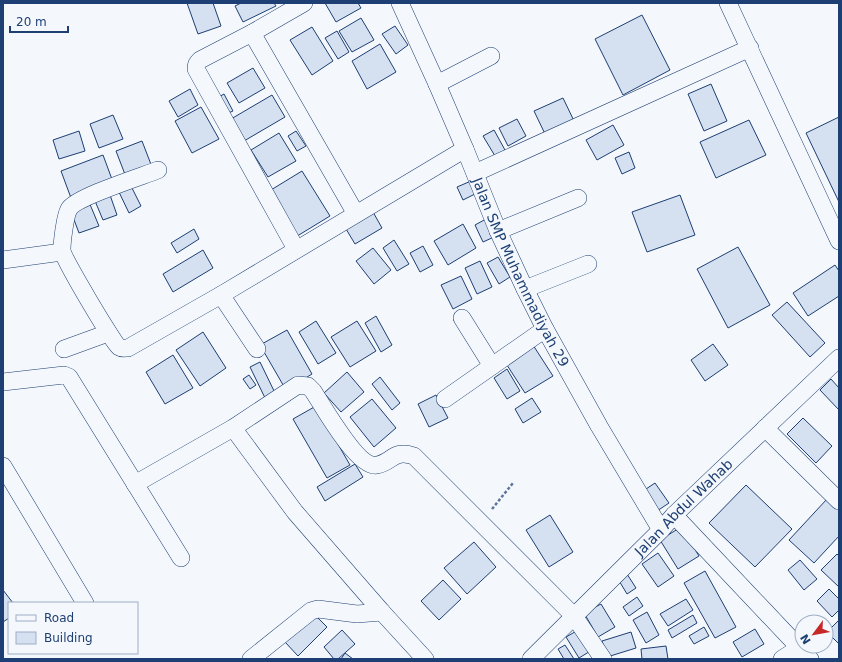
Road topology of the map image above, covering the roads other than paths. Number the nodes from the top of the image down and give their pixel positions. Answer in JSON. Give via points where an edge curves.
{"nodes":[{"id":1,"x":400,"y":3,"type":"edge"},
{"id":2,"x":728,"y":3,"type":"edge"},
{"id":3,"x":295,"y":5,"type":"edge"},
{"id":4,"x":252,"y":33,"type":"junction"},
{"id":5,"x":750,"y":48,"type":"junction"},
{"id":6,"x":491,"y":56,"type":"dead end"},
{"id":7,"x":437,"y":84,"type":"junction"},
{"id":8,"x":465,"y":149,"type":"junction"},
{"id":9,"x":158,"y":170,"type":"dead end"},
{"id":10,"x":475,"y":173,"type":"junction"},
{"id":11,"x":578,"y":198,"type":"dead end"},
{"id":12,"x":356,"y":214,"type":"junction"},
{"id":13,"x":498,"y":231,"type":"junction"},
{"id":14,"x":839,"y":241,"type":"edge"},
{"id":15,"x":296,"y":249,"type":"junction"},
{"id":16,"x":62,"y":252,"type":"junction"},
{"id":17,"x":3,"y":260,"type":"edge"},
{"id":18,"x":588,"y":264,"type":"dead end"},
{"id":19,"x":525,"y":289,"type":"junction"},
{"id":20,"x":221,"y":295,"type":"junction"},
{"id":21,"x":462,"y":318,"type":"dead end"},
{"id":22,"x":545,"y":329,"type":"junction"},
{"id":23,"x":108,"y":333,"type":"junction"},
{"id":24,"x":64,"y":348,"type":"dead end"},
{"id":25,"x":257,"y":349,"type":"dead end"},
{"id":26,"x":839,"y":358,"type":"edge"},
{"id":27,"x":492,"y":366,"type":"junction"},
{"id":28,"x":3,"y":382,"type":"edge"},
{"id":29,"x":445,"y":399,"type":"dead end"},
{"id":30,"x":233,"y":428,"type":"junction"},
{"id":31,"x":765,"y":428,"type":"junction"},
{"id":32,"x":3,"y":466,"type":"edge"},
{"id":33,"x":135,"y":484,"type":"junction"},
{"id":34,"x":839,"y":501,"type":"edge"},
{"id":35,"x":674,"y":515,"type":"junction"},
{"id":36,"x":661,"y":530,"type":"junction"},
{"id":37,"x":181,"y":558,"type":"dead end"},
{"id":38,"x":84,"y":602,"type":"edge"},
{"id":39,"x":382,"y":612,"type":"junction"},
{"id":40,"x":574,"y":616,"type":"junction"},
{"id":41,"x":794,"y":642,"type":"edge"},
{"id":42,"x":800,"y":654,"type":"edge"},
{"id":43,"x":251,"y":659,"type":"edge"},
{"id":44,"x":425,"y":659,"type":"edge"},
{"id":45,"x":531,"y":659,"type":"edge"},
{"id":46,"x":603,"y":659,"type":"edge"},
{"id":47,"x":782,"y":659,"type":"edge"}],
"edges":[{"from":1,"to":7,"type":"street","name":"Jalan SMP Muhammadiyah 29"},
{"from":2,"to":5,"type":"street"},
{"from":3,"to":4,"type":"street"},
{"from":4,"to":12,"type":"street"},
{"from":4,"to":15,"type":"street","via":[[200,60],[196,63],[196,69]]},
{"from":5,"to":10,"type":"street"},
{"from":5,"to":14,"type":"street"},
{"from":6,"to":7,"type":"street"},
{"from":7,"to":8,"type":"street","name":"Jalan SMP Muhammadiyah 29"},
{"from":8,"to":10,"type":"street","name":"Jalan SMP Muhammadiyah 29"},
{"from":8,"to":12,"type":"street"},
{"from":9,"to":16,"type":"street","via":[[83,198],[70,208]]},
{"from":10,"to":13,"type":"street","name":"Jalan SMP Muhammadiyah 29"},
{"from":11,"to":13,"type":"street"},
{"from":12,"to":15,"type":"street"},
{"from":13,"to":19,"type":"street","name":"Jalan SMP Muhammadiyah 29"},
{"from":15,"to":20,"type":"street"},
{"from":16,"to":17,"type":"street"},
{"from":16,"to":23,"type":"street"},
{"from":18,"to":19,"type":"street"},
{"from":19,"to":22,"type":"street","name":"Jalan SMP Muhammadiyah 29"},
{"from":20,"to":23,"type":"street","via":[[128,348],[119,347]]},
{"from":20,"to":25,"type":"street"},
{"from":21,"to":27,"type":"street"},
{"from":22,"to":27,"type":"street"},
{"from":22,"to":36,"type":"street","name":"Jalan SMP Muhammadiyah 29"},
{"from":23,"to":24,"type":"street"},
{"from":26,"to":31,"type":"street","name":"Jalan Abdul Wahab"},
{"from":27,"to":29,"type":"street"},
{"from":28,"to":33,"type":"street","via":[[64,375],[68,377]]},
{"from":30,"to":33,"type":"street"},
{"from":30,"to":39,"type":"street","via":[[295,512]]},
{"from":30,"to":40,"type":"street","via":[[298,385],[308,386],[356,454],[370,465],[377,465],[400,454],[414,456]]},
{"from":31,"to":34,"type":"street"},
{"from":31,"to":35,"type":"street","name":"Jalan Abdul Wahab"},
{"from":32,"to":38,"type":"street"},
{"from":33,"to":37,"type":"street"},
{"from":35,"to":36,"type":"street","name":"Jalan Abdul Wahab"},
{"from":35,"to":41,"type":"street"},
{"from":36,"to":40,"type":"street","name":"Jalan Abdul Wahab"},
{"from":39,"to":43,"type":"street","via":[[356,614],[318,608]]},
{"from":39,"to":44,"type":"street"},
{"from":40,"to":45,"type":"street","name":"Jalan Abdul Wahab"},
{"from":40,"to":46,"type":"street"},
{"from":42,"to":47,"type":"street"}]}
